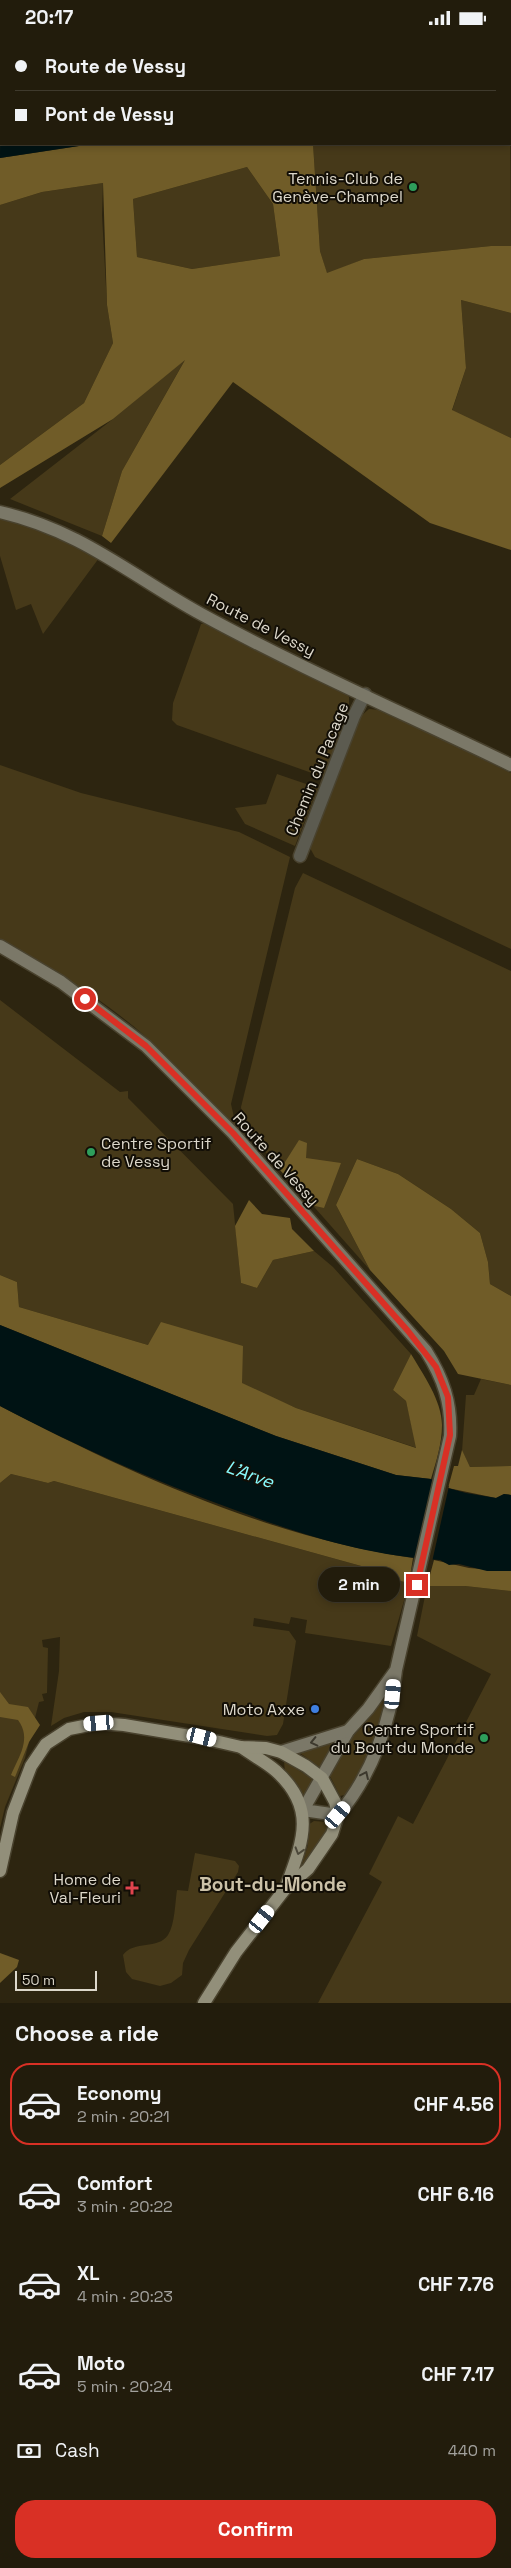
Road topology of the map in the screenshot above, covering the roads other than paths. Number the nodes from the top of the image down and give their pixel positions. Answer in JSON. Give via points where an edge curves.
{"nodes":[{"id":1,"x":0,"y":511,"type":"edge"},
{"id":2,"x":365,"y":694,"type":"junction"},
{"id":3,"x":511,"y":765,"type":"edge"},
{"id":4,"x":300,"y":856,"type":"dead end"},
{"id":5,"x":0,"y":946,"type":"edge"},
{"id":6,"x":396,"y":1670,"type":"junction"},
{"id":7,"x":348,"y":1731,"type":"junction"},
{"id":8,"x":241,"y":1747,"type":"junction"},
{"id":9,"x":281,"y":1752,"type":"junction"},
{"id":10,"x":322,"y":1778,"type":"junction"},
{"id":11,"x":304,"y":1810,"type":"junction"},
{"id":12,"x":338,"y":1815,"type":"junction"},
{"id":13,"x":0,"y":1871,"type":"edge"},
{"id":14,"x":285,"y":1889,"type":"junction"},
{"id":15,"x":204,"y":2003,"type":"edge"}],
"edges":[{"from":1,"to":2,"type":"street","name":"Route de Vessy","via":[[77,539],[201,614]]},
{"from":2,"to":3,"type":"street","name":"Route de Vessy"},
{"from":2,"to":4,"type":"street","name":"Chemin du Pacage"},
{"from":5,"to":6,"type":"street","name":"Route de Vessy","via":[[61,983],[141,1041],[233,1133],[426,1351],[436,1367],[450,1407],[448,1451]]},
{"from":6,"to":7,"type":"street"},
{"from":12,"to":6,"type":"street","one_way":true,"via":[[365,1777],[381,1737]]},
{"from":7,"to":9,"type":"street","one_way":true},
{"from":7,"to":10,"type":"street"},
{"from":8,"to":9,"type":"main road"},
{"from":8,"to":11,"type":"main road","via":[[274,1769],[287,1782]]},
{"from":8,"to":13,"type":"main road","via":[[202,1737],[109,1723],[69,1729],[46,1744],[31,1766],[13,1813]]},
{"from":9,"to":10,"type":"main road"},
{"from":10,"to":11,"type":"street"},
{"from":10,"to":12,"type":"main road"},
{"from":11,"to":12,"type":"street"},
{"from":11,"to":14,"type":"main road","one_way":true,"via":[[301,1844]]},
{"from":12,"to":14,"type":"main road","via":[[332,1834],[308,1869]]},
{"from":14,"to":15,"type":"main road","via":[[236,1953]]}]}
